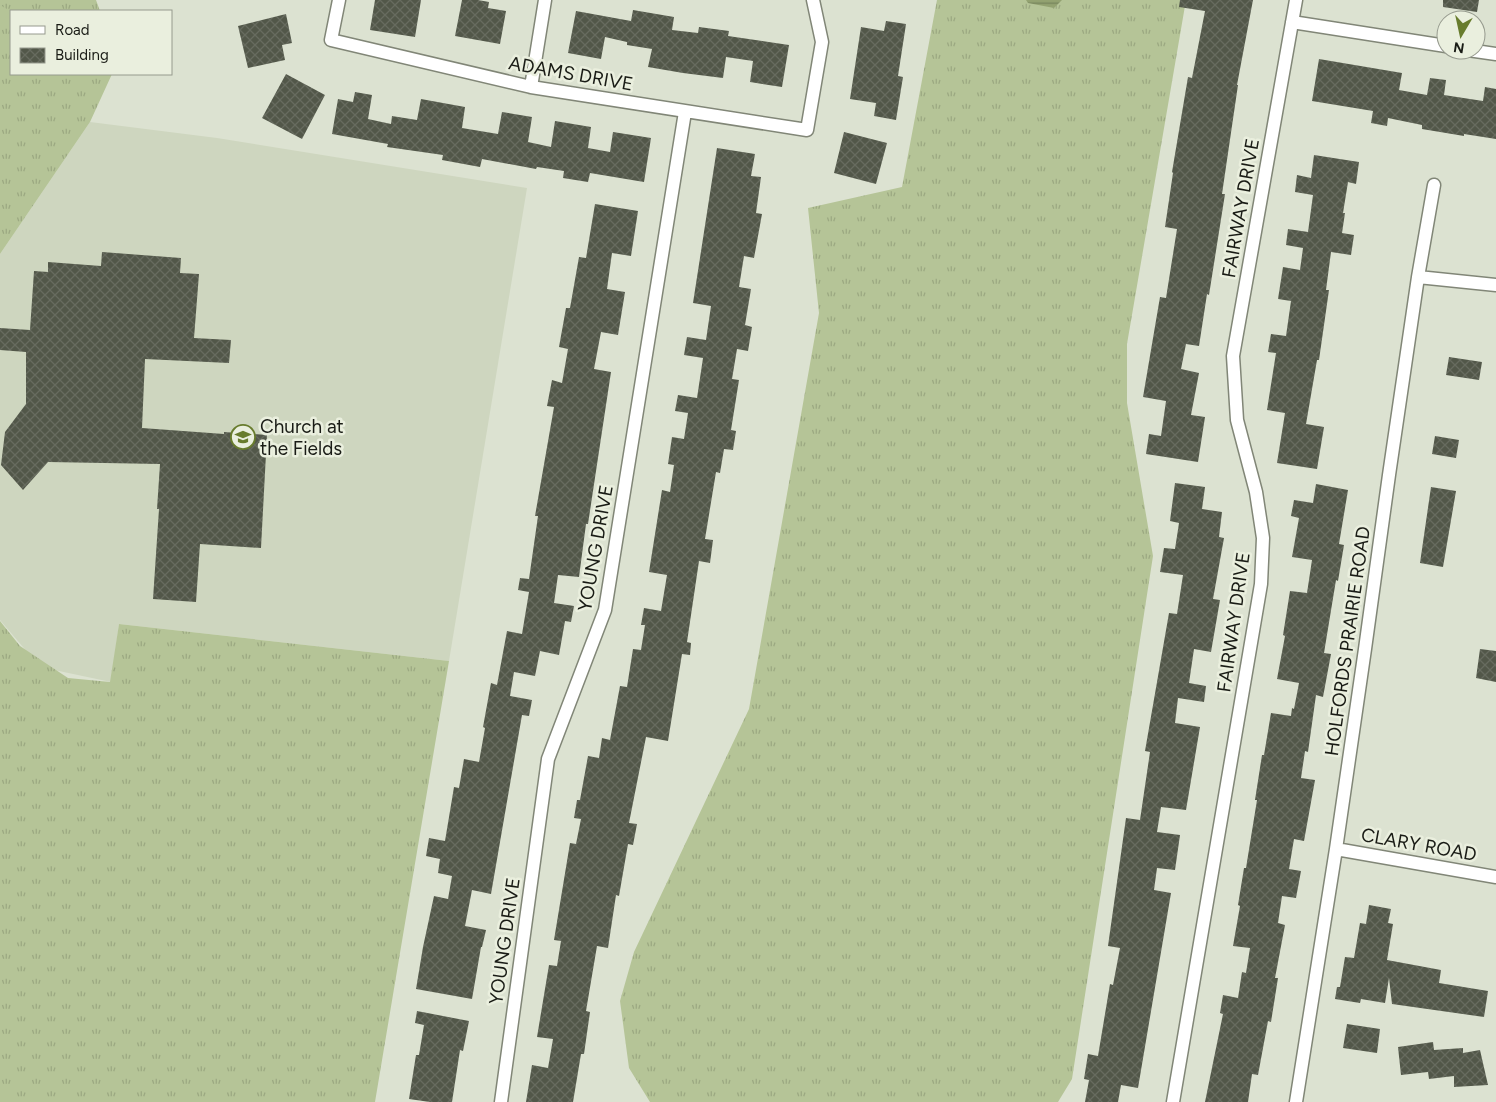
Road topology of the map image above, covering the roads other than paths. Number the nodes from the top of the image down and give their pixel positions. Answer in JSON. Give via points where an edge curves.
{"nodes":[{"id":1,"x":338,"y":0,"type":"edge"},
{"id":2,"x":545,"y":0,"type":"edge"},
{"id":3,"x":813,"y":0,"type":"edge"},
{"id":4,"x":1296,"y":0,"type":"edge"},
{"id":5,"x":1292,"y":22,"type":"junction"},
{"id":6,"x":1436,"y":44,"type":"edge"},
{"id":7,"x":531,"y":87,"type":"junction"},
{"id":8,"x":685,"y":112,"type":"junction"},
{"id":9,"x":1434,"y":185,"type":"dead end"},
{"id":10,"x":1418,"y":277,"type":"junction"},
{"id":11,"x":1496,"y":285,"type":"edge"},
{"id":12,"x":1336,"y":849,"type":"junction"},
{"id":13,"x":1496,"y":876,"type":"edge"},
{"id":14,"x":501,"y":1102,"type":"edge"},
{"id":15,"x":1173,"y":1102,"type":"edge"},
{"id":16,"x":1296,"y":1102,"type":"edge"}],
"edges":[{"from":1,"to":7,"type":"street","name":"ADAMS DRIVE","via":[[331,40]]},
{"from":2,"to":7,"type":"street"},
{"from":3,"to":8,"type":"street","name":"ADAMS DRIVE","via":[[822,42],[806,130]]},
{"from":4,"to":5,"type":"street","name":"FAIRWAY DRIVE"},
{"from":5,"to":6,"type":"street"},
{"from":5,"to":15,"type":"street","name":"FAIRWAY DRIVE","via":[[1233,356],[1237,420],[1256,492],[1263,538],[1261,584]]},
{"from":7,"to":8,"type":"street","name":"ADAMS DRIVE"},
{"from":8,"to":14,"type":"street","name":"YOUNG DRIVE","via":[[605,610],[548,759]]},
{"from":9,"to":10,"type":"street","name":"HOLFORDS PRAIRIE ROAD"},
{"from":10,"to":11,"type":"street"},
{"from":10,"to":12,"type":"street","name":"HOLFORDS PRAIRIE ROAD"},
{"from":12,"to":13,"type":"street","name":"CLARY ROAD"},
{"from":12,"to":16,"type":"street","name":"HOLFORDS PRAIRIE ROAD"}]}
